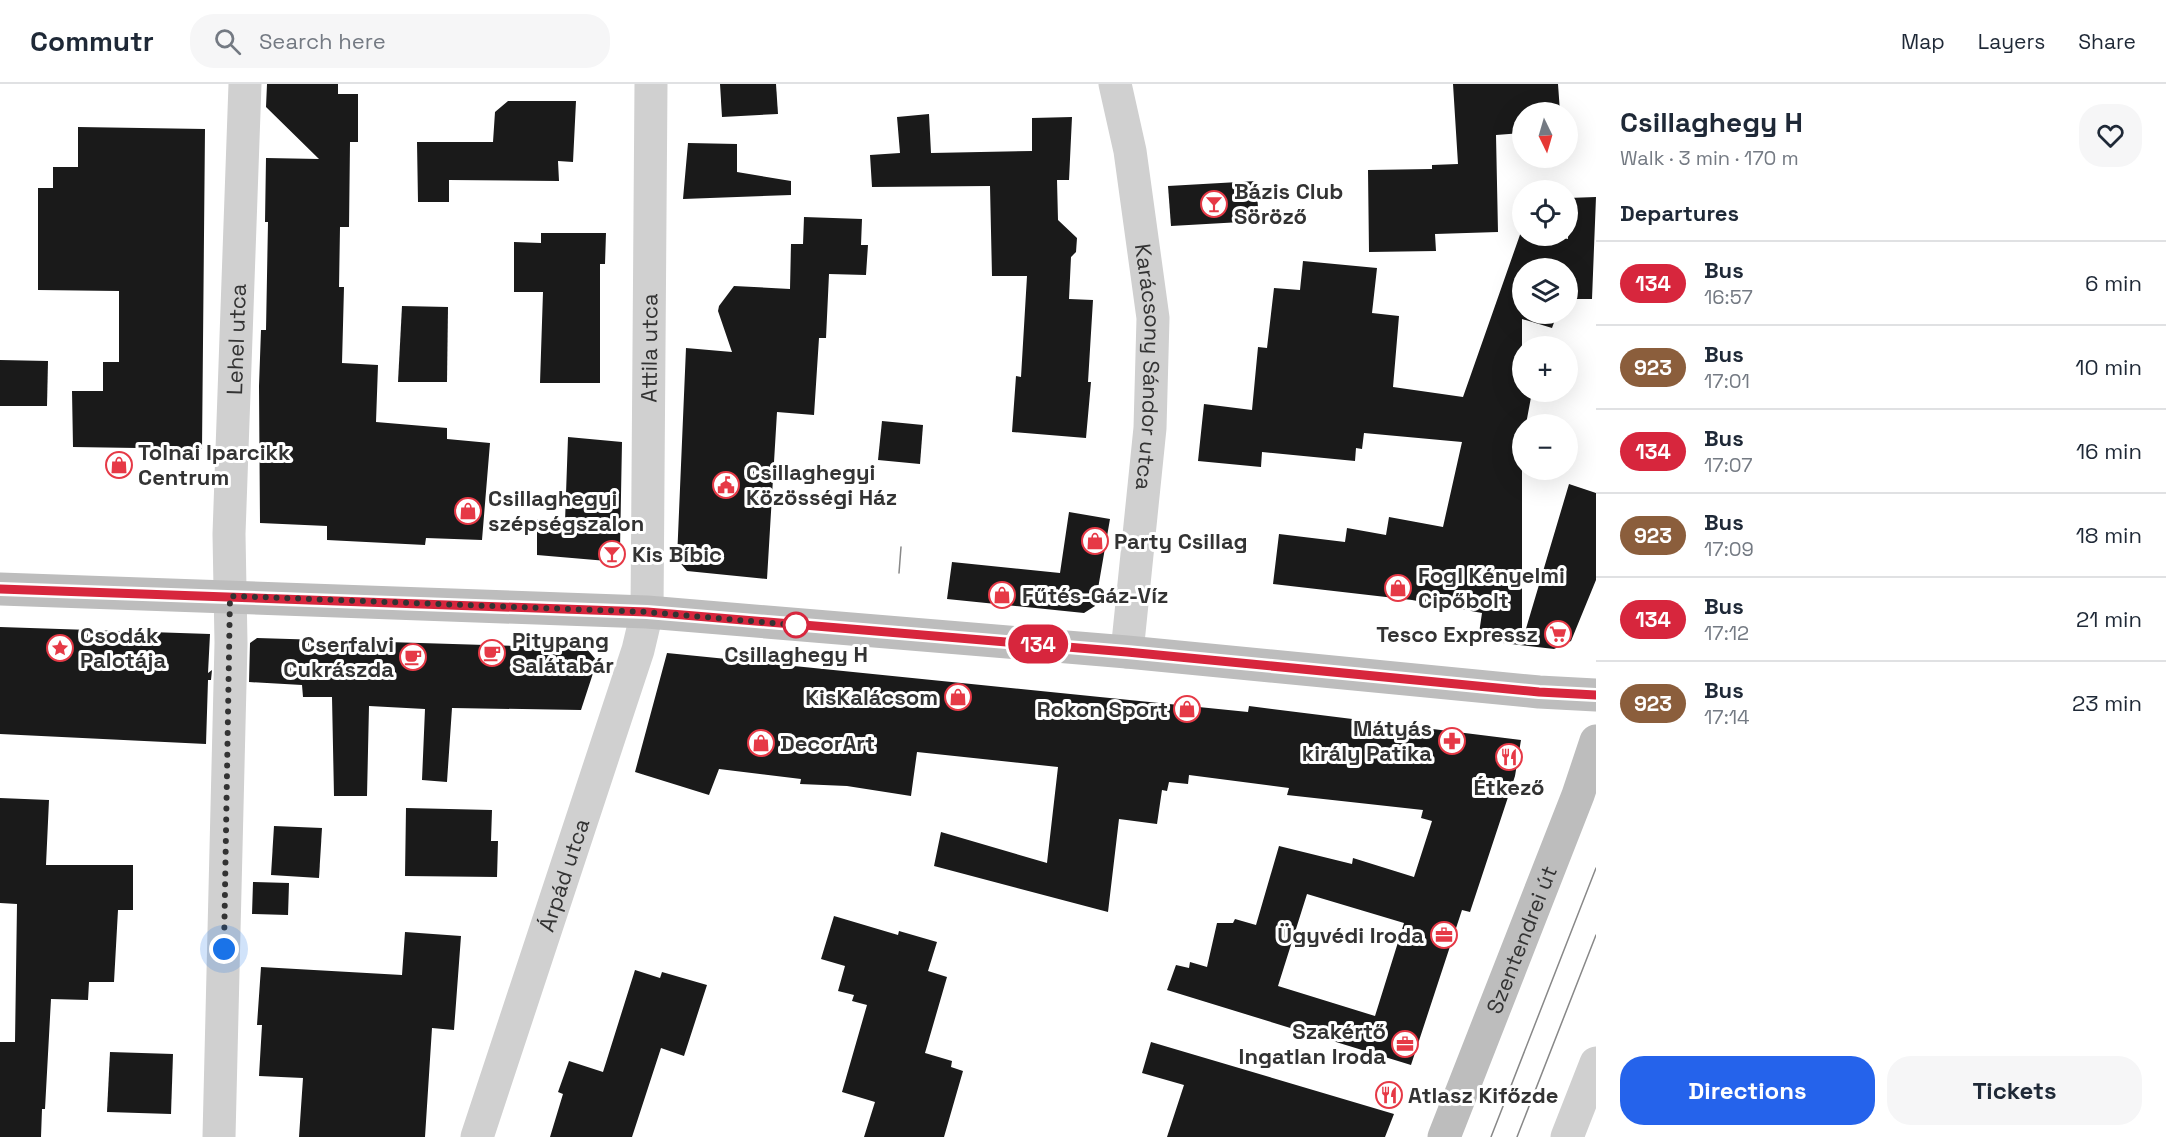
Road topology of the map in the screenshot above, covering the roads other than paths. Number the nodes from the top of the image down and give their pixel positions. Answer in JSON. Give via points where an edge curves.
{"nodes":[{"id":1,"x":245,"y":84,"type":"edge"},
{"id":2,"x":651,"y":84,"type":"edge"},
{"id":3,"x":1115,"y":84,"type":"edge"},
{"id":4,"x":0,"y":589,"type":"edge"},
{"id":5,"x":230,"y":596,"type":"junction"},
{"id":6,"x":647,"y":612,"type":"junction"},
{"id":7,"x":1127,"y":652,"type":"junction"},
{"id":8,"x":1596,"y":695,"type":"edge"},
{"id":9,"x":1596,"y":741,"type":"edge"},
{"id":10,"x":1596,"y":1063,"type":"edge"},
{"id":11,"x":219,"y":1137,"type":"edge"},
{"id":12,"x":477,"y":1137,"type":"edge"},
{"id":13,"x":1444,"y":1137,"type":"edge"},
{"id":14,"x":1567,"y":1137,"type":"edge"}],
"edges":[{"from":1,"to":5,"type":"street","name":"Lehel utca"},
{"from":2,"to":6,"type":"street","name":"Attila utca"},
{"from":3,"to":7,"type":"street","name":"Karácsony Sándor utca","via":[[1131,151],[1153,318],[1146,473]]},
{"from":4,"to":5,"type":"street"},
{"from":5,"to":6,"type":"street"},
{"from":5,"to":11,"type":"street","name":"Lehel utca"},
{"from":6,"to":7,"type":"street"},
{"from":6,"to":12,"type":"street","name":"Árpád utca"},
{"from":7,"to":8,"type":"street","via":[[1530,692]]},
{"from":9,"to":13,"type":"street","name":"Szentendrei út"},
{"from":10,"to":14,"type":"street"}]}
